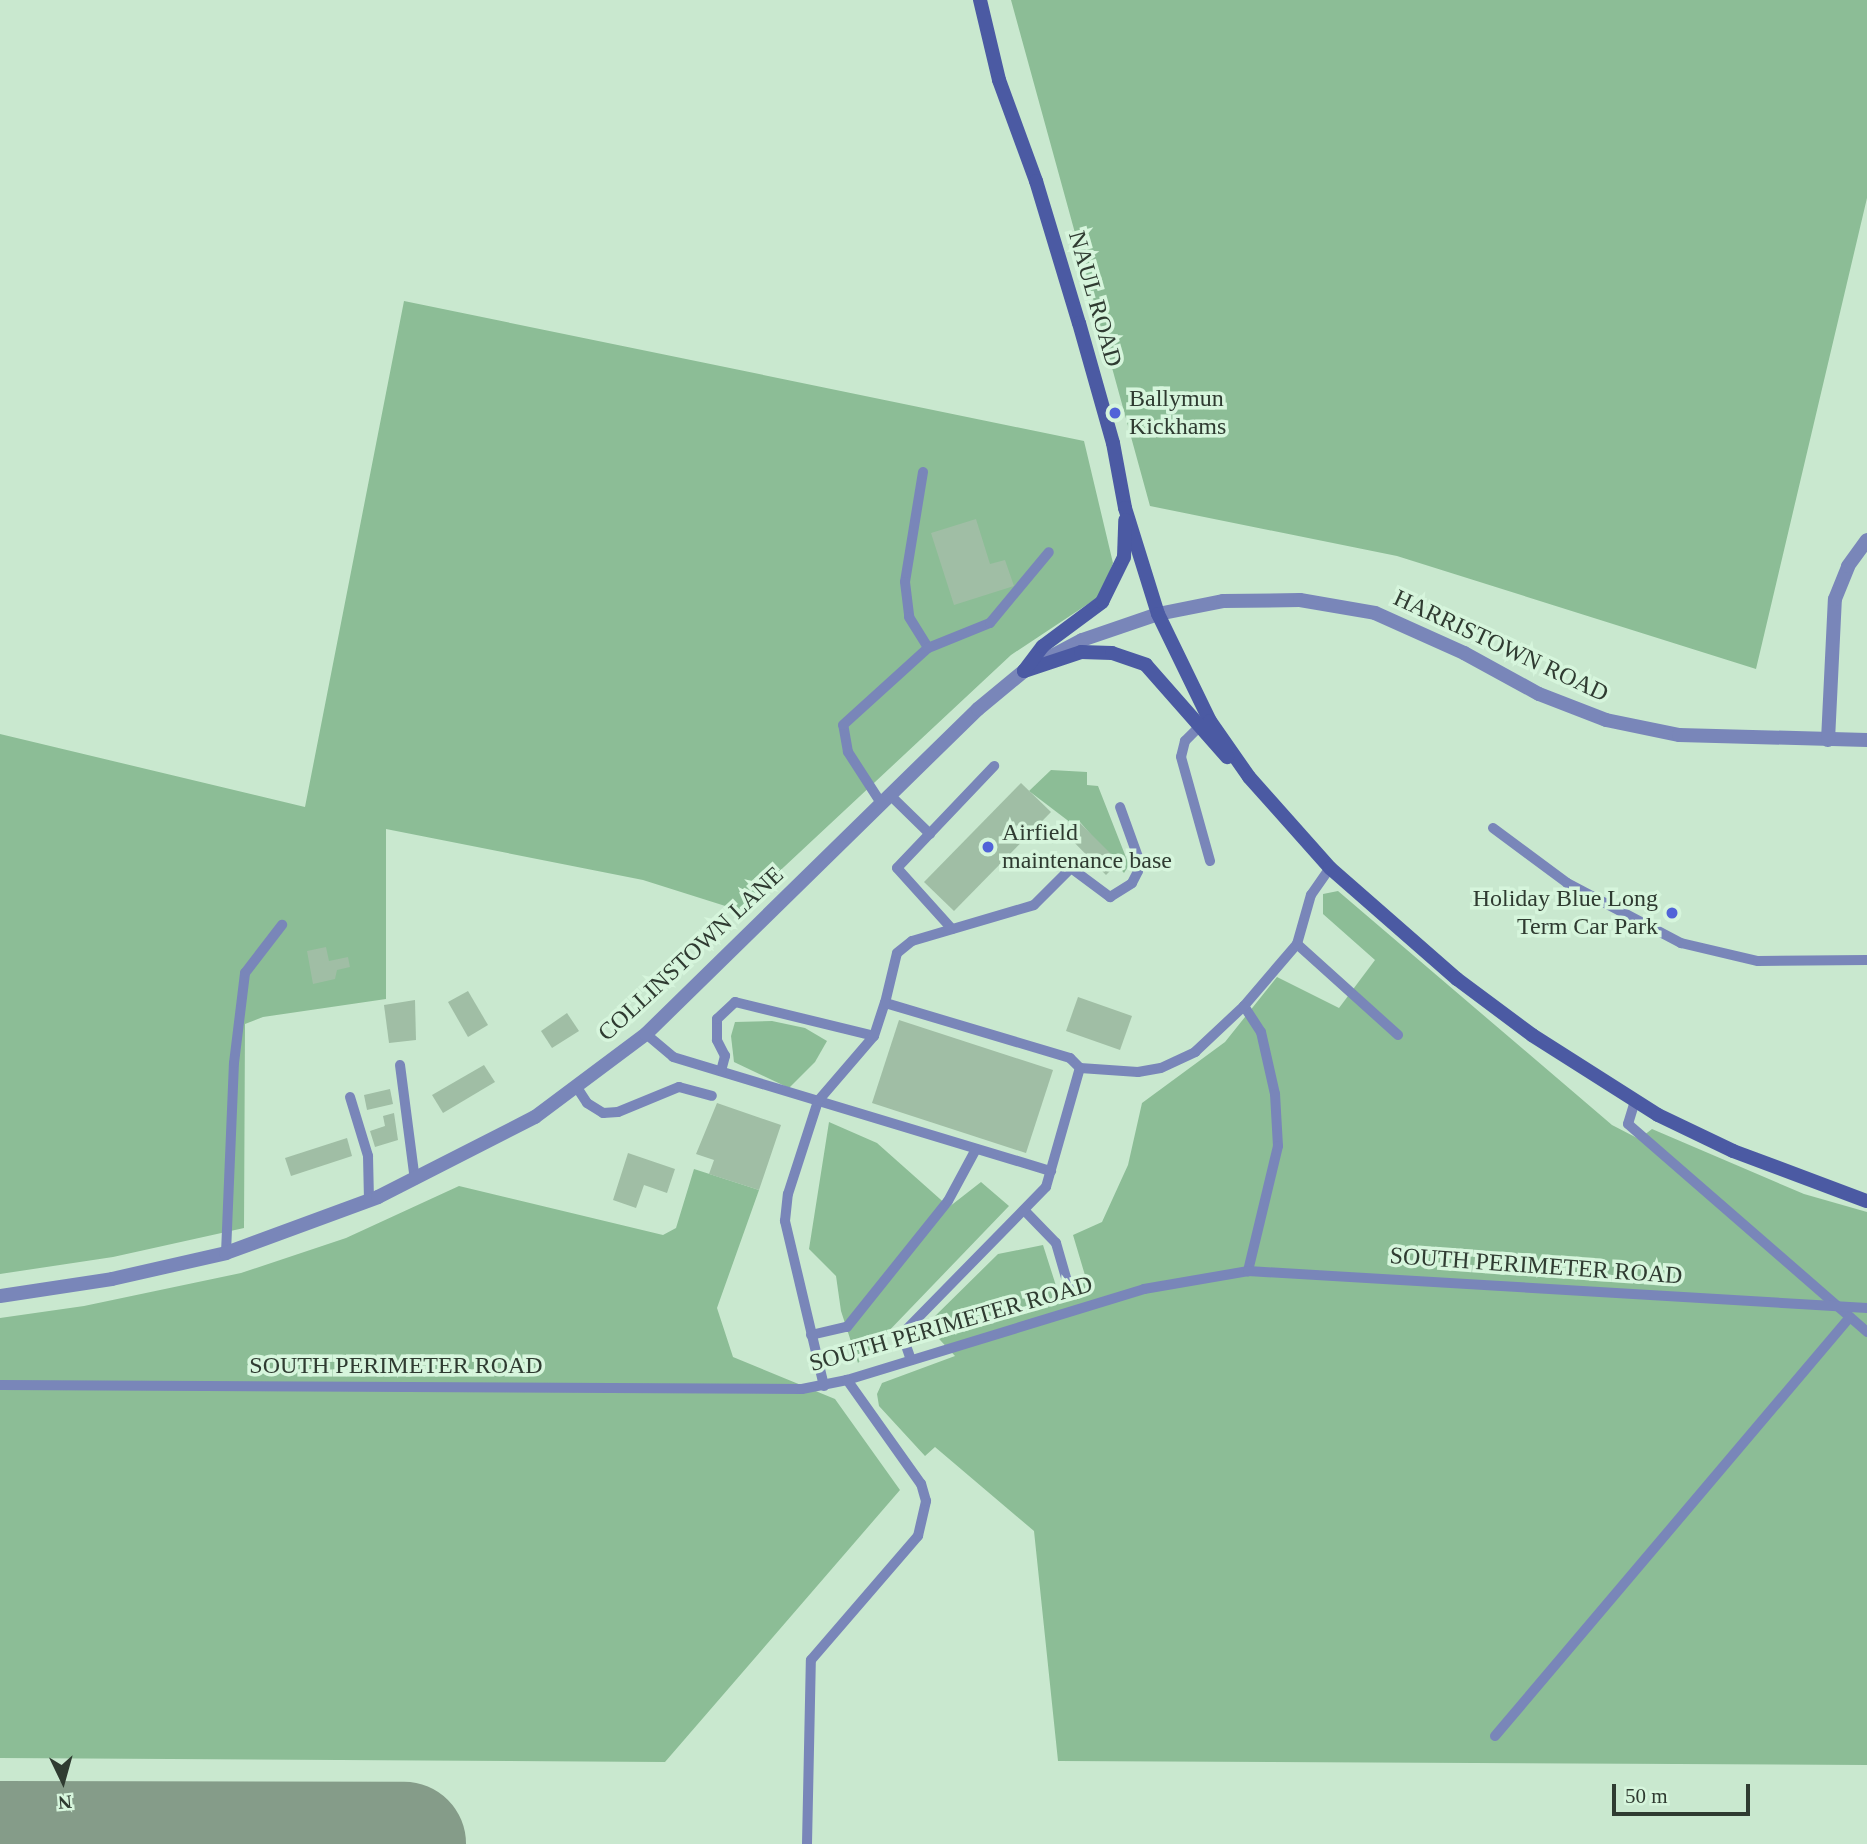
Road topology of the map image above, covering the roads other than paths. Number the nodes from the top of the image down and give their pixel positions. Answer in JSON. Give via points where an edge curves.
{"nodes":[{"id":1,"x":980,"y":0,"type":"edge"},
{"id":2,"x":923,"y":472,"type":"dead end"},
{"id":3,"x":1125,"y":508,"type":"junction"},
{"id":4,"x":1867,"y":540,"type":"edge"},
{"id":5,"x":1049,"y":552,"type":"dead end"},
{"id":6,"x":1158,"y":614,"type":"junction"},
{"id":7,"x":928,"y":648,"type":"junction"},
{"id":8,"x":1024,"y":671,"type":"junction"},
{"id":9,"x":1199,"y":727,"type":"junction"},
{"id":10,"x":1828,"y":740,"type":"junction"},
{"id":11,"x":1867,"y":740,"type":"edge"},
{"id":12,"x":994,"y":766,"type":"dead end"},
{"id":13,"x":1249,"y":777,"type":"junction"},
{"id":14,"x":886,"y":799,"type":"junction"},
{"id":15,"x":1120,"y":807,"type":"dead end"},
{"id":16,"x":1493,"y":828,"type":"dead end"},
{"id":17,"x":930,"y":834,"type":"junction"},
{"id":18,"x":1210,"y":861,"type":"dead end"},
{"id":19,"x":1330,"y":868,"type":"junction"},
{"id":20,"x":282,"y":925,"type":"dead end"},
{"id":21,"x":952,"y":929,"type":"junction"},
{"id":22,"x":1297,"y":944,"type":"junction"},
{"id":23,"x":1867,"y":960,"type":"edge"},
{"id":24,"x":885,"y":1003,"type":"junction"},
{"id":25,"x":1244,"y":1006,"type":"junction"},
{"id":26,"x":646,"y":1034,"type":"junction"},
{"id":27,"x":1398,"y":1035,"type":"dead end"},
{"id":28,"x":874,"y":1036,"type":"junction"},
{"id":29,"x":400,"y":1065,"type":"dead end"},
{"id":30,"x":1080,"y":1068,"type":"junction"},
{"id":31,"x":721,"y":1071,"type":"junction"},
{"id":32,"x":576,"y":1087,"type":"junction"},
{"id":33,"x":712,"y":1096,"type":"dead end"},
{"id":34,"x":350,"y":1097,"type":"dead end"},
{"id":35,"x":818,"y":1101,"type":"junction"},
{"id":36,"x":1635,"y":1101,"type":"junction"},
{"id":37,"x":976,"y":1149,"type":"junction"},
{"id":38,"x":1051,"y":1171,"type":"junction"},
{"id":39,"x":415,"y":1180,"type":"junction"},
{"id":40,"x":369,"y":1201,"type":"junction"},
{"id":41,"x":1867,"y":1201,"type":"edge"},
{"id":42,"x":1024,"y":1210,"type":"junction"},
{"id":43,"x":226,"y":1253,"type":"junction"},
{"id":44,"x":1248,"y":1271,"type":"junction"},
{"id":45,"x":1069,"y":1288,"type":"dead end"},
{"id":46,"x":0,"y":1296,"type":"edge"},
{"id":47,"x":1840,"y":1307,"type":"junction"},
{"id":48,"x":1867,"y":1308,"type":"edge"},
{"id":49,"x":1850,"y":1317,"type":"junction"},
{"id":50,"x":1867,"y":1332,"type":"edge"},
{"id":51,"x":811,"y":1335,"type":"junction"},
{"id":52,"x":911,"y":1360,"type":"junction"},
{"id":53,"x":846,"y":1380,"type":"junction"},
{"id":54,"x":0,"y":1385,"type":"edge"},
{"id":55,"x":824,"y":1386,"type":"junction"},
{"id":56,"x":1495,"y":1736,"type":"dead end"},
{"id":57,"x":807,"y":1844,"type":"edge"}],
"edges":[{"from":1,"to":3,"type":"main road","name":"NAUL ROAD","via":[[999,79],[1079,323],[1113,443]]},
{"from":2,"to":7,"type":"lane","via":[[905,582],[909,617]]},
{"from":3,"to":6,"type":"main road","name":"NAUL ROAD"},
{"from":3,"to":8,"type":"main road","via":[[1124,557],[1101,602],[1043,646]]},
{"from":4,"to":10,"type":"street","via":[[1848,566],[1835,598]]},
{"from":5,"to":7,"type":"lane","via":[[990,623]]},
{"from":6,"to":8,"type":"street","name":"COLLINSTOWN LANE","via":[[1082,640]]},
{"from":6,"to":10,"type":"street","name":"HARRISTOWN ROAD","via":[[1223,601],[1300,600],[1375,613],[1464,653],[1539,694],[1606,720],[1679,735]]},
{"from":6,"to":13,"type":"main road","name":"NAUL ROAD","via":[[1210,721]]},
{"from":7,"to":14,"type":"lane","via":[[843,725],[848,752]]},
{"from":8,"to":9,"type":"main road","via":[[1081,652],[1112,653],[1146,665]]},
{"from":8,"to":14,"type":"street","name":"COLLINSTOWN LANE"},
{"from":9,"to":13,"type":"main road"},
{"from":9,"to":18,"type":"lane","via":[[1185,741],[1181,757]]},
{"from":10,"to":11,"type":"street","name":"HARRISTOWN ROAD"},
{"from":12,"to":17,"type":"lane"},
{"from":13,"to":19,"type":"main road"},
{"from":14,"to":17,"type":"lane"},
{"from":14,"to":26,"type":"street","name":"COLLINSTOWN LANE"},
{"from":15,"to":21,"type":"lane","via":[[1138,857],[1132,883],[1110,897],[1071,868],[1034,905]]},
{"from":16,"to":23,"type":"lane","via":[[1567,883],[1681,943],[1759,961]]},
{"from":17,"to":21,"type":"lane","via":[[897,867]]},
{"from":19,"to":22,"type":"lane","via":[[1311,895]]},
{"from":19,"to":36,"type":"main road","via":[[1457,979],[1532,1035]]},
{"from":20,"to":43,"type":"lane","via":[[245,974],[234,1063]]},
{"from":21,"to":24,"type":"lane","via":[[912,940],[897,953]]},
{"from":22,"to":25,"type":"lane"},
{"from":22,"to":27,"type":"lane"},
{"from":24,"to":28,"type":"lane"},
{"from":24,"to":30,"type":"lane","via":[[1070,1058]]},
{"from":25,"to":30,"type":"lane","via":[[1195,1052],[1161,1068],[1138,1072]]},
{"from":25,"to":44,"type":"lane","via":[[1261,1032],[1275,1094],[1278,1146]]},
{"from":26,"to":31,"type":"lane","via":[[673,1057]]},
{"from":26,"to":32,"type":"street","name":"COLLINSTOWN LANE"},
{"from":28,"to":31,"type":"lane","via":[[735,1002],[717,1019],[717,1040],[725,1056]]},
{"from":28,"to":35,"type":"lane"},
{"from":29,"to":39,"type":"lane"},
{"from":30,"to":38,"type":"lane"},
{"from":31,"to":35,"type":"lane"},
{"from":32,"to":33,"type":"lane","via":[[603,1113],[618,1112],[679,1087]]},
{"from":32,"to":39,"type":"street","name":"COLLINSTOWN LANE","via":[[535,1117]]},
{"from":34,"to":40,"type":"lane","via":[[368,1156]]},
{"from":35,"to":37,"type":"lane"},
{"from":35,"to":51,"type":"lane","via":[[788,1194],[785,1221]]},
{"from":36,"to":41,"type":"main road","via":[[1733,1151]]},
{"from":36,"to":47,"type":"lane","via":[[1628,1124]]},
{"from":37,"to":38,"type":"lane"},
{"from":37,"to":51,"type":"lane","via":[[948,1201],[847,1327]]},
{"from":38,"to":42,"type":"lane","via":[[1046,1187]]},
{"from":39,"to":40,"type":"street","name":"COLLINSTOWN LANE"},
{"from":40,"to":43,"type":"street","name":"COLLINSTOWN LANE"},
{"from":42,"to":45,"type":"lane","via":[[1056,1242]]},
{"from":42,"to":52,"type":"lane","via":[[902,1334]]},
{"from":43,"to":46,"type":"street","name":"COLLINSTOWN LANE","via":[[112,1279]]},
{"from":44,"to":47,"type":"lane","name":"SOUTH PERIMETER ROAD"},
{"from":44,"to":52,"type":"lane","name":"SOUTH PERIMETER ROAD","via":[[1144,1289]]},
{"from":47,"to":48,"type":"lane","name":"SOUTH PERIMETER ROAD"},
{"from":47,"to":49,"type":"lane"},
{"from":49,"to":50,"type":"lane"},
{"from":49,"to":56,"type":"lane"},
{"from":51,"to":55,"type":"lane"},
{"from":52,"to":53,"type":"lane","name":"SOUTH PERIMETER ROAD"},
{"from":53,"to":55,"type":"lane","name":"SOUTH PERIMETER ROAD"},
{"from":53,"to":57,"type":"lane","via":[[921,1484],[926,1500],[918,1536],[811,1660]]},
{"from":54,"to":55,"type":"lane","name":"SOUTH PERIMETER ROAD"}]}
